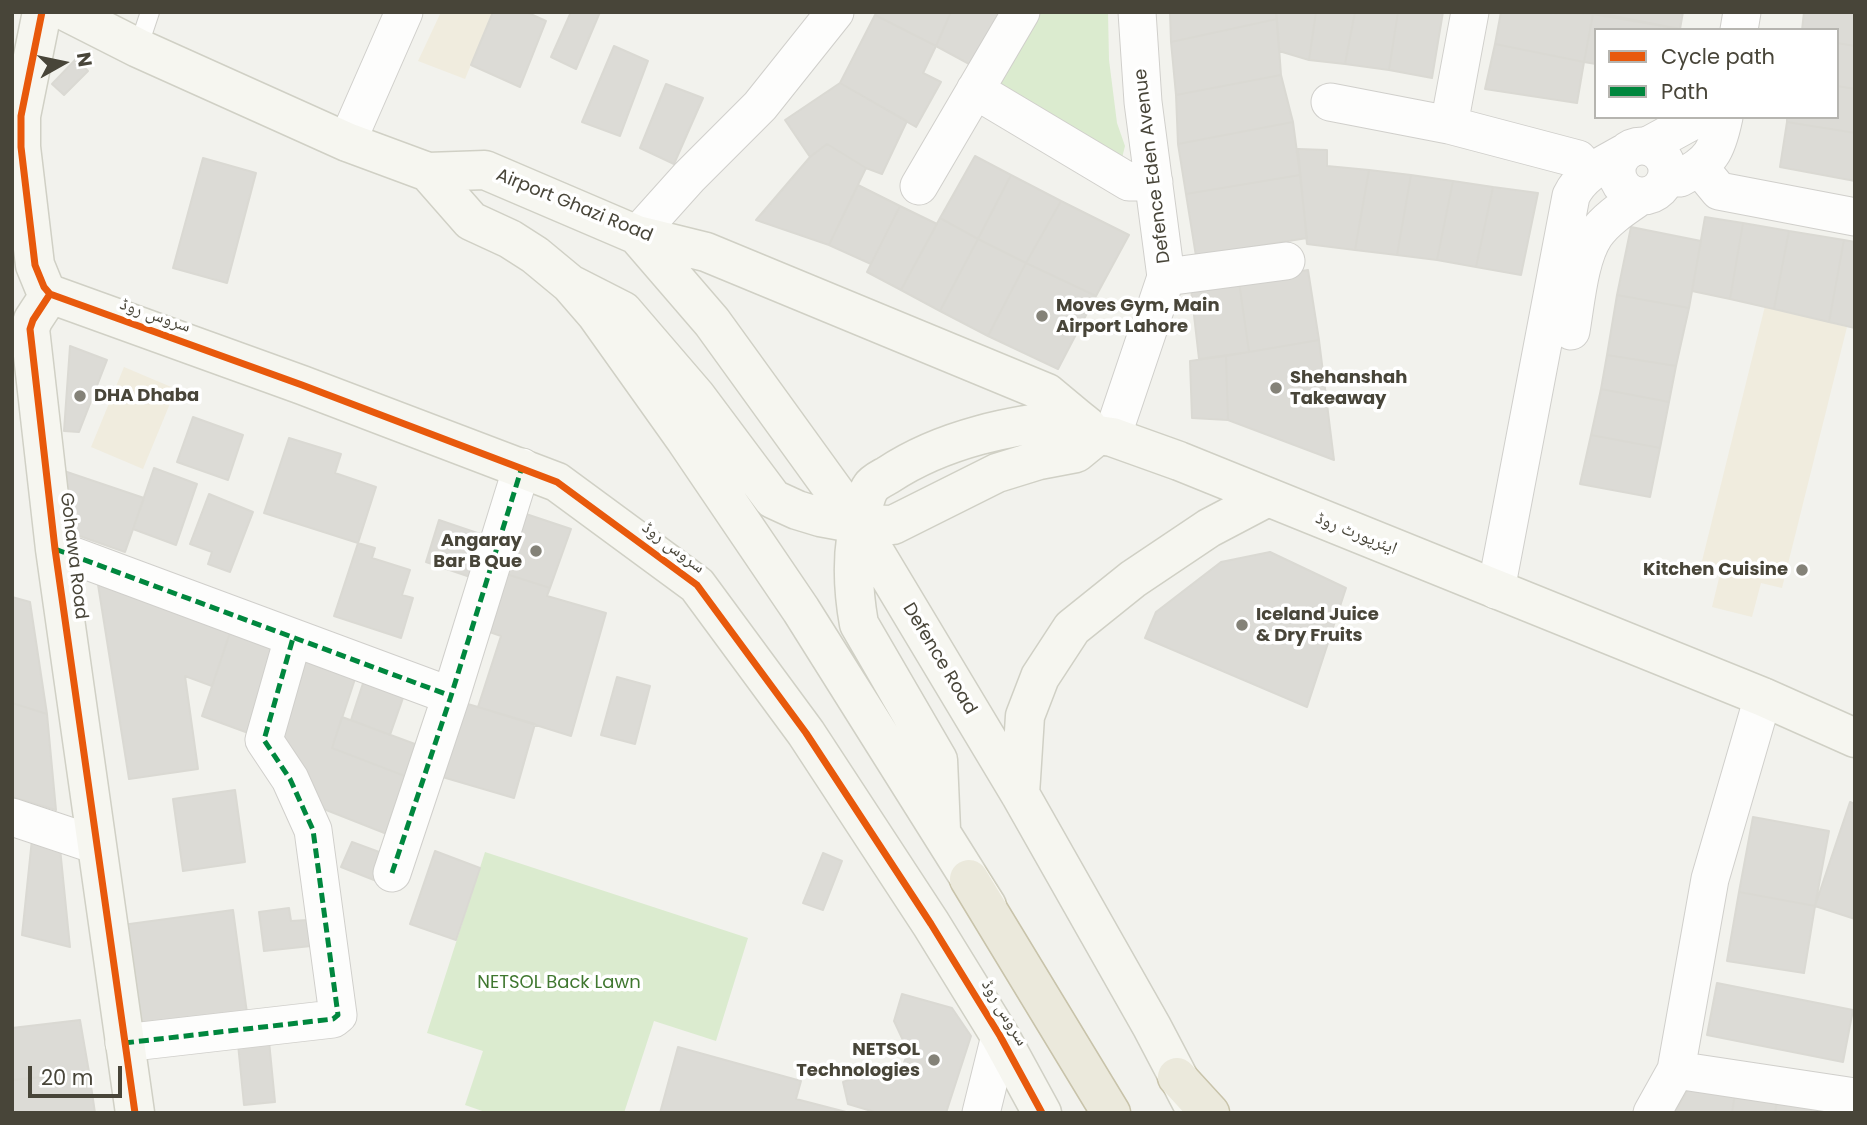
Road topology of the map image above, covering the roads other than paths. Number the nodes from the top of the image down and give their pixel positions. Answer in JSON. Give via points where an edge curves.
{"nodes":[{"id":1,"x":42,"y":12,"type":"edge"},
{"id":2,"x":67,"y":12,"type":"edge"},
{"id":3,"x":150,"y":12,"type":"edge"},
{"id":4,"x":404,"y":12,"type":"edge"},
{"id":5,"x":835,"y":12,"type":"edge"},
{"id":6,"x":1021,"y":12,"type":"edge"},
{"id":7,"x":1137,"y":12,"type":"edge"},
{"id":8,"x":1470,"y":12,"type":"edge"},
{"id":9,"x":138,"y":48,"type":"junction"},
{"id":10,"x":975,"y":90,"type":"junction"},
{"id":11,"x":1330,"y":102,"type":"dead end"},
{"id":12,"x":1696,"y":119,"type":"edge"},
{"id":13,"x":1723,"y":119,"type":"edge"},
{"id":14,"x":1449,"y":125,"type":"junction"},
{"id":15,"x":347,"y":142,"type":"junction"},
{"id":16,"x":1635,"y":150,"type":"junction"},
{"id":17,"x":1700,"y":168,"type":"junction"},
{"id":18,"x":428,"y":172,"type":"junction"},
{"id":19,"x":1589,"y":172,"type":"junction"},
{"id":20,"x":1154,"y":182,"type":"junction"},
{"id":21,"x":919,"y":186,"type":"dead end"},
{"id":22,"x":1651,"y":191,"type":"junction"},
{"id":23,"x":1855,"y":217,"type":"edge"},
{"id":24,"x":637,"y":235,"type":"junction"},
{"id":25,"x":1286,"y":261,"type":"dead end"},
{"id":26,"x":1166,"y":277,"type":"junction"},
{"id":27,"x":570,"y":284,"type":"junction"},
{"id":28,"x":50,"y":295,"type":"junction"},
{"id":29,"x":1096,"y":430,"type":"junction"},
{"id":30,"x":522,"y":467,"type":"junction"},
{"id":31,"x":1266,"y":498,"type":"junction"},
{"id":32,"x":858,"y":524,"type":"junction"},
{"id":33,"x":55,"y":550,"type":"junction"},
{"id":34,"x":1507,"y":595,"type":"junction"},
{"id":35,"x":293,"y":638,"type":"junction"},
{"id":36,"x":451,"y":696,"type":"junction"},
{"id":37,"x":1763,"y":697,"type":"junction"},
{"id":38,"x":1855,"y":738,"type":"edge"},
{"id":39,"x":1020,"y":794,"type":"junction"},
{"id":40,"x":12,"y":817,"type":"edge"},
{"id":41,"x":941,"y":832,"type":"junction"},
{"id":42,"x":96,"y":845,"type":"junction"},
{"id":43,"x":392,"y":873,"type":"dead end"},
{"id":44,"x":969,"y":879,"type":"junction"},
{"id":45,"x":1000,"y":1036,"type":"junction"},
{"id":46,"x":124,"y":1043,"type":"junction"},
{"id":47,"x":1676,"y":1070,"type":"junction"},
{"id":48,"x":1177,"y":1077,"type":"junction"},
{"id":49,"x":1855,"y":1097,"type":"edge"},
{"id":50,"x":135,"y":1113,"type":"edge"},
{"id":51,"x":981,"y":1113,"type":"edge"},
{"id":52,"x":1042,"y":1113,"type":"edge"},
{"id":53,"x":1111,"y":1113,"type":"edge"},
{"id":54,"x":1130,"y":1113,"type":"edge"},
{"id":55,"x":1196,"y":1113,"type":"edge"},
{"id":56,"x":1210,"y":1113,"type":"edge"},
{"id":57,"x":1652,"y":1113,"type":"edge"}],
"edges":[{"from":1,"to":28,"type":"main road","via":[[21,116],[21,147],[35,265]]},
{"from":2,"to":9,"type":"main road","name":"Airport Ghazi Road"},
{"from":3,"to":9,"type":"lane"},
{"from":4,"to":15,"type":"street"},
{"from":5,"to":24,"type":"street","via":[[760,106]]},
{"from":6,"to":10,"type":"street"},
{"from":7,"to":20,"type":"street","name":"Defence Eden Avenue"},
{"from":8,"to":14,"type":"street"},
{"from":9,"to":15,"type":"main road","name":"Airport Ghazi Road"},
{"from":10,"to":20,"type":"street","via":[[1129,182]]},
{"from":10,"to":21,"type":"street"},
{"from":11,"to":14,"type":"street"},
{"from":12,"to":16,"type":"street"},
{"from":13,"to":17,"type":"street","via":[[1714,150]]},
{"from":14,"to":19,"type":"street","via":[[1578,159]]},
{"from":15,"to":18,"type":"main road","name":"Airport Ghazi Road"},
{"from":16,"to":19,"type":"street"},
{"from":16,"to":22,"type":"street","via":[[1617,166],[1618,180],[1627,192]]},
{"from":17,"to":22,"type":"street"},
{"from":17,"to":23,"type":"street","via":[[1719,191]]},
{"from":18,"to":24,"type":"main road","name":"Airport Ghazi Road","via":[[485,170]]},
{"from":18,"to":27,"type":"main road","via":[[471,221],[510,239]]},
{"from":19,"to":34,"type":"street","via":[[1571,196]]},
{"from":20,"to":26,"type":"street","name":"Defence Eden Avenue"},
{"from":22,"to":34,"type":"street","via":[[1602,227],[1587,251]]},
{"from":24,"to":29,"type":"main road","name":"Airport Ghazi Road","via":[[706,252],[1047,393]]},
{"from":24,"to":32,"type":"main road","name":"Defence Road","via":[[712,322]]},
{"from":25,"to":26,"type":"street"},
{"from":26,"to":29,"type":"street","name":"Defence Eden Avenue"},
{"from":27,"to":32,"type":"main road","via":[[623,311],[696,396],[773,499],[820,517]]},
{"from":27,"to":41,"type":"main road","via":[[685,439],[801,610]]},
{"from":28,"to":30,"type":"main road","name":"سروس روڈ"},
{"from":28,"to":33,"type":"main road","name":"Gohawa Road","via":[[30,329]]},
{"from":29,"to":31,"type":"main road","name":"ایئرپورٹ روڈ"},
{"from":29,"to":32,"type":"main road","via":[[1009,427],[958,442],[906,463],[871,486]]},
{"from":30,"to":36,"type":"street"},
{"from":30,"to":45,"type":"main road","name":"سروس روڈ","via":[[557,482],[697,585],[806,733]]},
{"from":31,"to":34,"type":"main road","name":"ایئرپورٹ روڈ"},
{"from":31,"to":39,"type":"main road","via":[[1209,528],[1133,579],[1072,628],[1040,677],[1025,716]]},
{"from":32,"to":39,"type":"main road","name":"Defence Road"},
{"from":32,"to":41,"type":"main road","via":[[854,568],[859,624],[938,760]]},
{"from":33,"to":35,"type":"street"},
{"from":33,"to":42,"type":"main road","name":"Gohawa Road"},
{"from":34,"to":37,"type":"main road","name":"ایئرپورٹ روڈ"},
{"from":35,"to":36,"type":"street"},
{"from":35,"to":46,"type":"street","via":[[264,740],[290,779],[313,830],[338,1015]]},
{"from":36,"to":43,"type":"street"},
{"from":37,"to":38,"type":"main road","name":"ایئرپورٹ روڈ"},
{"from":37,"to":47,"type":"street","via":[[1710,879]]},
{"from":39,"to":48,"type":"main road","name":"Defence Road"},
{"from":40,"to":42,"type":"street"},
{"from":41,"to":44,"type":"main road"},
{"from":42,"to":46,"type":"main road","name":"Gohawa Road"},
{"from":44,"to":53,"type":"highway"},
{"from":44,"to":54,"type":"main road"},
{"from":45,"to":51,"type":"street"},
{"from":45,"to":52,"type":"main road","name":"سروس روڈ"},
{"from":46,"to":50,"type":"main road","name":"Gohawa Road"},
{"from":47,"to":49,"type":"street"},
{"from":47,"to":57,"type":"street"},
{"from":48,"to":55,"type":"main road","name":"Defence Road"},
{"from":48,"to":56,"type":"highway"}]}
